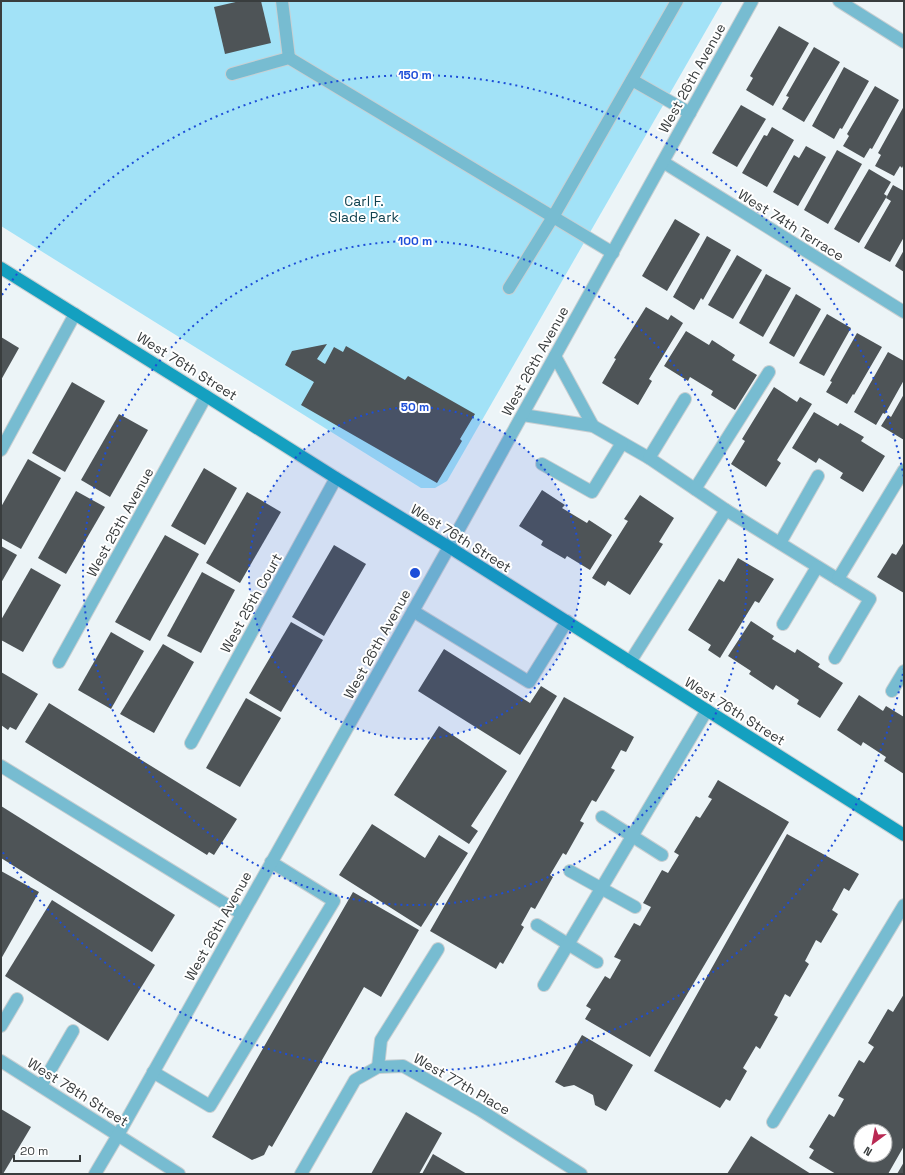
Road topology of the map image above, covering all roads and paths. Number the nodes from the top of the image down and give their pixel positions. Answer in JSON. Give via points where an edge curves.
{"nodes":[{"id":1,"x":282,"y":1,"type":"edge"},
{"id":2,"x":677,"y":1,"type":"edge"},
{"id":3,"x":752,"y":1,"type":"edge"},
{"id":4,"x":839,"y":1,"type":"edge"},
{"id":5,"x":904,"y":42,"type":"edge"},
{"id":6,"x":289,"y":58,"type":"junction"},
{"id":7,"x":232,"y":74,"type":"dead end"},
{"id":8,"x":632,"y":80,"type":"junction"},
{"id":9,"x":690,"y":113,"type":"junction"},
{"id":10,"x":663,"y":162,"type":"junction"},
{"id":11,"x":553,"y":217,"type":"junction"},
{"id":12,"x":613,"y":253,"type":"junction"},
{"id":13,"x":1,"y":268,"type":"edge"},
{"id":14,"x":510,"y":288,"type":"dead end"},
{"id":15,"x":904,"y":312,"type":"edge"},
{"id":16,"x":75,"y":314,"type":"junction"},
{"id":17,"x":555,"y":356,"type":"junction"},
{"id":18,"x":768,"y":372,"type":"dead end"},
{"id":19,"x":206,"y":396,"type":"junction"},
{"id":20,"x":685,"y":399,"type":"dead end"},
{"id":21,"x":523,"y":414,"type":"junction"},
{"id":22,"x":593,"y":426,"type":"junction"},
{"id":23,"x":622,"y":443,"type":"junction"},
{"id":24,"x":1,"y":450,"type":"edge"},
{"id":25,"x":649,"y":458,"type":"junction"},
{"id":26,"x":542,"y":464,"type":"dead end"},
{"id":27,"x":904,"y":470,"type":"edge"},
{"id":28,"x":818,"y":476,"type":"dead end"},
{"id":29,"x":336,"y":478,"type":"junction"},
{"id":30,"x":695,"y":489,"type":"junction"},
{"id":31,"x":726,"y":510,"type":"junction"},
{"id":32,"x":780,"y":543,"type":"junction"},
{"id":33,"x":449,"y":547,"type":"junction"},
{"id":34,"x":817,"y":567,"type":"junction"},
{"id":35,"x":838,"y":579,"type":"junction"},
{"id":36,"x":412,"y":611,"type":"junction"},
{"id":37,"x":566,"y":621,"type":"junction"},
{"id":38,"x":783,"y":624,"type":"dead end"},
{"id":39,"x":834,"y":658,"type":"dead end"},
{"id":40,"x":60,"y":662,"type":"dead end"},
{"id":41,"x":630,"y":662,"type":"junction"},
{"id":42,"x":904,"y":671,"type":"edge"},
{"id":43,"x":892,"y":691,"type":"dead end"},
{"id":44,"x":706,"y":710,"type":"junction"},
{"id":45,"x":192,"y":743,"type":"dead end"},
{"id":46,"x":1,"y":766,"type":"edge"},
{"id":47,"x":602,"y":817,"type":"dead end"},
{"id":48,"x":904,"y":835,"type":"edge"},
{"id":49,"x":632,"y":836,"type":"junction"},
{"id":50,"x":662,"y":855,"type":"dead end"},
{"id":51,"x":272,"y":862,"type":"junction"},
{"id":52,"x":570,"y":871,"type":"dead end"},
{"id":53,"x":601,"y":888,"type":"junction"},
{"id":54,"x":904,"y":905,"type":"edge"},
{"id":55,"x":635,"y":908,"type":"dead end"},
{"id":56,"x":242,"y":914,"type":"junction"},
{"id":57,"x":537,"y":925,"type":"dead end"},
{"id":58,"x":568,"y":944,"type":"junction"},
{"id":59,"x":438,"y":949,"type":"dead end"},
{"id":60,"x":597,"y":962,"type":"dead end"},
{"id":61,"x":544,"y":985,"type":"dead end"},
{"id":62,"x":17,"y":999,"type":"dead end"},
{"id":63,"x":1,"y":1026,"type":"edge"},
{"id":64,"x":73,"y":1031,"type":"dead end"},
{"id":65,"x":1,"y":1061,"type":"edge"},
{"id":66,"x":378,"y":1067,"type":"junction"},
{"id":67,"x":154,"y":1072,"type":"junction"},
{"id":68,"x":41,"y":1086,"type":"junction"},
{"id":69,"x":773,"y":1122,"type":"dead end"},
{"id":70,"x":118,"y":1135,"type":"junction"},
{"id":71,"x":94,"y":1174,"type":"edge"},
{"id":72,"x":179,"y":1174,"type":"edge"},
{"id":73,"x":300,"y":1174,"type":"edge"},
{"id":74,"x":580,"y":1174,"type":"edge"}],
"edges":[{"from":1,"to":6,"type":"street"},
{"from":2,"to":8,"type":"street"},
{"from":3,"to":9,"type":"street","name":"West 26th Avenue"},
{"from":4,"to":5,"type":"street"},
{"from":6,"to":7,"type":"street"},
{"from":6,"to":11,"type":"street"},
{"from":8,"to":9,"type":"street"},
{"from":8,"to":11,"type":"street"},
{"from":9,"to":10,"type":"street","name":"West 26th Avenue"},
{"from":10,"to":12,"type":"street","name":"West 26th Avenue"},
{"from":10,"to":15,"type":"street","name":"West 74th Terrace"},
{"from":11,"to":12,"type":"street"},
{"from":11,"to":14,"type":"street"},
{"from":12,"to":17,"type":"street","name":"West 26th Avenue"},
{"from":13,"to":16,"type":"street","name":"West 76th Street"},
{"from":16,"to":19,"type":"street","name":"West 76th Street"},
{"from":16,"to":24,"type":"street"},
{"from":17,"to":21,"type":"street","name":"West 26th Avenue"},
{"from":17,"to":22,"type":"street"},
{"from":18,"to":30,"type":"street"},
{"from":19,"to":29,"type":"street","name":"West 76th Street"},
{"from":19,"to":40,"type":"street","name":"West 25th Avenue"},
{"from":20,"to":25,"type":"street"},
{"from":21,"to":22,"type":"street"},
{"from":21,"to":33,"type":"street","name":"West 26th Avenue"},
{"from":22,"to":23,"type":"street"},
{"from":23,"to":25,"type":"street"},
{"from":23,"to":26,"type":"street","via":[[592,492]]},
{"from":25,"to":30,"type":"street"},
{"from":27,"to":35,"type":"street"},
{"from":28,"to":32,"type":"street"},
{"from":29,"to":33,"type":"street","name":"West 76th Street"},
{"from":29,"to":45,"type":"street","name":"West 25th Court"},
{"from":30,"to":31,"type":"street"},
{"from":31,"to":32,"type":"street"},
{"from":31,"to":41,"type":"street"},
{"from":32,"to":34,"type":"street"},
{"from":33,"to":36,"type":"street","name":"West 26th Avenue"},
{"from":33,"to":37,"type":"street","name":"West 76th Street"},
{"from":34,"to":35,"type":"street"},
{"from":34,"to":38,"type":"street"},
{"from":35,"to":39,"type":"street","via":[[870,599]]},
{"from":36,"to":37,"type":"street","via":[[529,682]]},
{"from":36,"to":51,"type":"street","name":"West 26th Avenue"},
{"from":37,"to":41,"type":"street","name":"West 76th Street"},
{"from":41,"to":44,"type":"street","name":"West 76th Street"},
{"from":42,"to":43,"type":"street"},
{"from":44,"to":48,"type":"street","name":"West 76th Street"},
{"from":44,"to":49,"type":"street"},
{"from":46,"to":56,"type":"street"},
{"from":47,"to":49,"type":"street"},
{"from":49,"to":50,"type":"street"},
{"from":49,"to":53,"type":"street"},
{"from":51,"to":56,"type":"street","name":"West 26th Avenue"},
{"from":51,"to":67,"type":"street","via":[[334,900],[210,1106]]},
{"from":52,"to":53,"type":"street"},
{"from":53,"to":55,"type":"street"},
{"from":53,"to":58,"type":"street"},
{"from":54,"to":69,"type":"street"},
{"from":56,"to":67,"type":"street","name":"West 26th Avenue"},
{"from":57,"to":58,"type":"street"},
{"from":58,"to":60,"type":"street"},
{"from":58,"to":61,"type":"street"},
{"from":59,"to":66,"type":"street","via":[[381,1040]]},
{"from":62,"to":63,"type":"street"},
{"from":64,"to":68,"type":"street"},
{"from":65,"to":68,"type":"street","name":"West 78th Street"},
{"from":66,"to":73,"type":"street","name":"West 77th Place","via":[[355,1080]]},
{"from":66,"to":74,"type":"street","name":"West 77th Place","via":[[403,1066],[480,1110]]},
{"from":67,"to":70,"type":"street","name":"West 26th Avenue"},
{"from":68,"to":70,"type":"street","name":"West 78th Street"},
{"from":70,"to":71,"type":"street","name":"West 26th Avenue"},
{"from":70,"to":72,"type":"street","name":"West 78th Street"}]}
